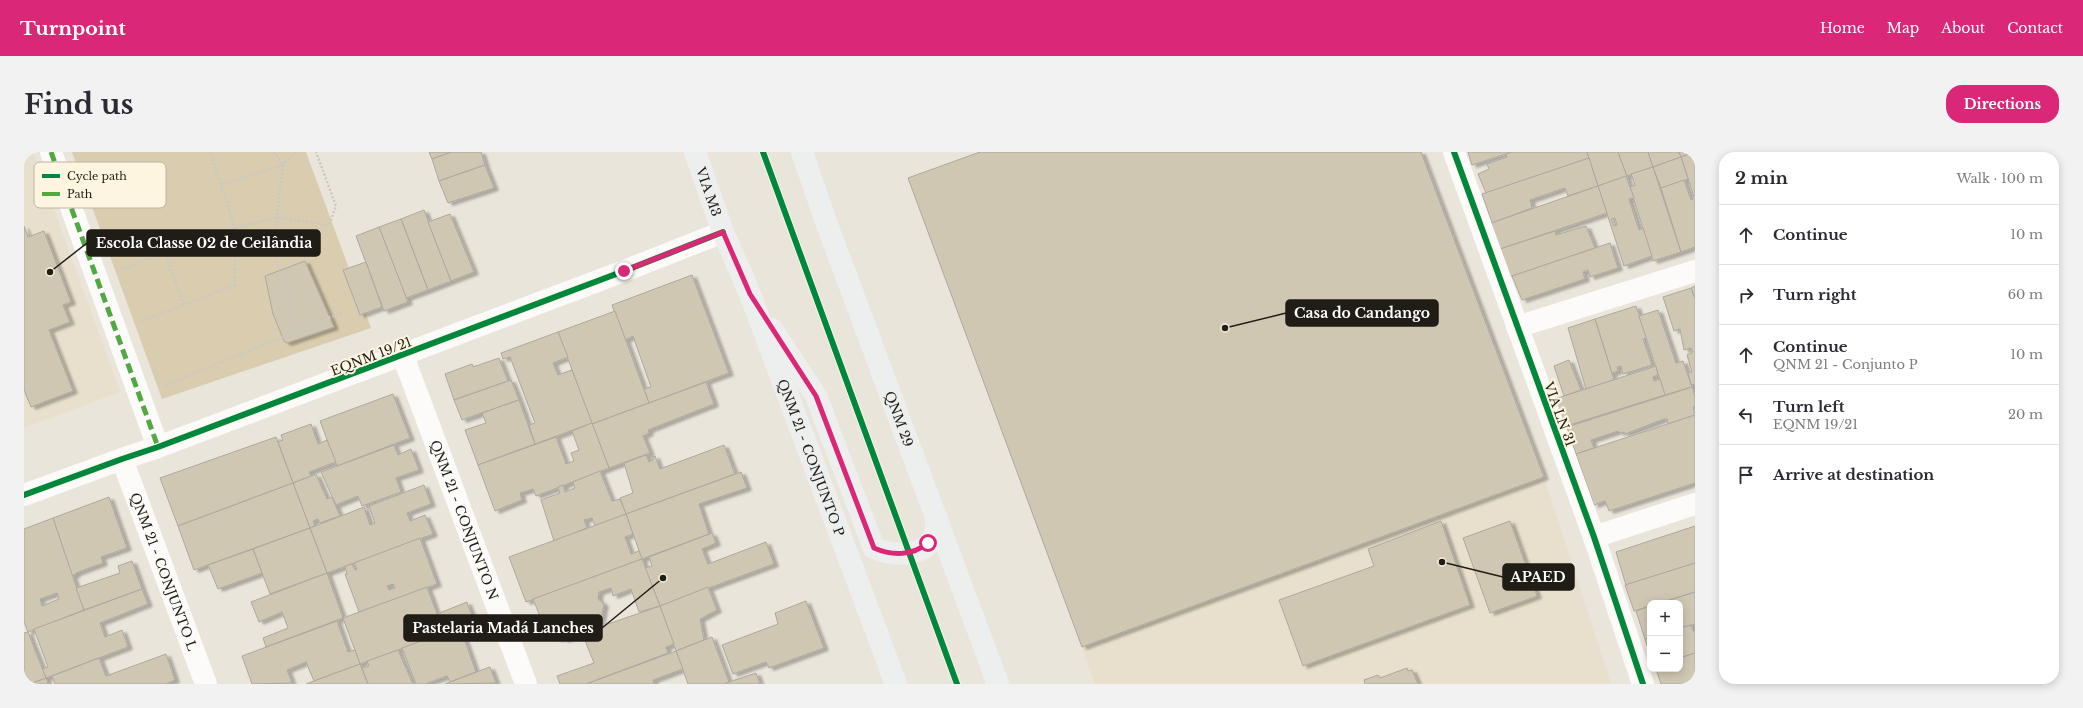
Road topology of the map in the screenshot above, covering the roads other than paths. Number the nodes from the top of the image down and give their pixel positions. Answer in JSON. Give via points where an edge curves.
{"nodes":[{"id":1,"x":51,"y":152,"type":"edge"},
{"id":2,"x":695,"y":152,"type":"edge"},
{"id":3,"x":802,"y":152,"type":"edge"},
{"id":4,"x":1454,"y":152,"type":"edge"},
{"id":5,"x":55,"y":162,"type":"edge"},
{"id":6,"x":71,"y":208,"type":"edge"},
{"id":7,"x":723,"y":232,"type":"junction"},
{"id":8,"x":1695,"y":271,"type":"edge"},
{"id":9,"x":750,"y":294,"type":"junction"},
{"id":10,"x":1517,"y":327,"type":"junction"},
{"id":11,"x":403,"y":356,"type":"junction"},
{"id":12,"x":158,"y":447,"type":"junction"},
{"id":13,"x":122,"y":459,"type":"junction"},
{"id":14,"x":24,"y":495,"type":"edge"},
{"id":15,"x":1695,"y":504,"type":"edge"},
{"id":16,"x":937,"y":518,"type":"junction"},
{"id":17,"x":1594,"y":537,"type":"junction"},
{"id":18,"x":206,"y":684,"type":"edge"},
{"id":19,"x":526,"y":684,"type":"edge"},
{"id":20,"x":896,"y":684,"type":"edge"},
{"id":21,"x":998,"y":684,"type":"edge"},
{"id":22,"x":1643,"y":684,"type":"edge"}],
"edges":[{"from":1,"to":5,"type":"street"},
{"from":2,"to":7,"type":"main road","name":"VIA M3"},
{"from":3,"to":16,"type":"main road","name":"QNM 29"},
{"from":4,"to":10,"type":"street","name":"VIA LN 31"},
{"from":6,"to":12,"type":"street"},
{"from":7,"to":9,"type":"main road","name":"QNM 21 - CONJUNTO P"},
{"from":7,"to":11,"type":"street","name":"EQNM 19/21"},
{"from":8,"to":10,"type":"street"},
{"from":9,"to":16,"type":"main road","via":[[816,396],[874,548],[900,554],[921,549],[934,536]]},
{"from":9,"to":20,"type":"main road","name":"QNM 21 - CONJUNTO P"},
{"from":10,"to":17,"type":"street","name":"VIA LN 31"},
{"from":11,"to":12,"type":"street","name":"EQNM 19/21"},
{"from":11,"to":19,"type":"street","name":"QNM 21 - CONJUNTO N"},
{"from":12,"to":13,"type":"street","name":"EQNM 19/21"},
{"from":13,"to":14,"type":"street","name":"EQNM 19/21"},
{"from":13,"to":18,"type":"street","name":"QNM 21 - CONJUNTO L"},
{"from":15,"to":17,"type":"street"},
{"from":16,"to":21,"type":"main road","name":"QNM 29"},
{"from":17,"to":22,"type":"street","name":"VIA LN 31"}]}
